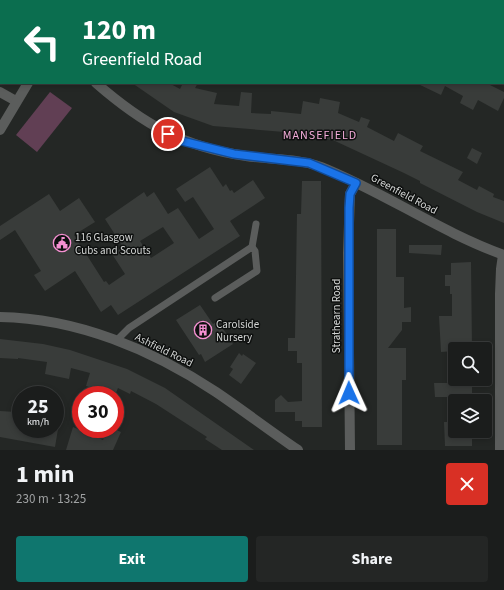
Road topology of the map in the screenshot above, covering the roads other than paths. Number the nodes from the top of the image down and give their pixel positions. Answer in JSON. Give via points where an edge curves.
{"nodes":[{"id":1,"x":27,"y":84,"type":"edge"},
{"id":2,"x":97,"y":84,"type":"edge"},
{"id":3,"x":0,"y":92,"type":"edge"},
{"id":4,"x":16,"y":101,"type":"junction"},
{"id":5,"x":0,"y":130,"type":"edge"},
{"id":6,"x":356,"y":183,"type":"junction"},
{"id":7,"x":256,"y":224,"type":"dead end"},
{"id":8,"x":252,"y":247,"type":"junction"},
{"id":9,"x":504,"y":255,"type":"edge"},
{"id":10,"x":215,"y":298,"type":"dead end"},
{"id":11,"x":0,"y":317,"type":"edge"},
{"id":12,"x":116,"y":341,"type":"junction"},
{"id":13,"x":298,"y":450,"type":"edge"},
{"id":14,"x":350,"y":450,"type":"edge"},
{"id":15,"x":500,"y":450,"type":"edge"}],
"edges":[{"from":1,"to":4,"type":"street"},
{"from":2,"to":6,"type":"street","name":"Greenfield Road","via":[[145,122],[182,141],[234,154],[309,163]]},
{"from":3,"to":4,"type":"street"},
{"from":4,"to":5,"type":"street"},
{"from":6,"to":9,"type":"street","name":"Greenfield Road","via":[[438,226]]},
{"from":6,"to":14,"type":"street","name":"Strathearn Road","via":[[350,194],[349,223]]},
{"from":7,"to":8,"type":"lane"},
{"from":8,"to":10,"type":"lane","via":[[255,251],[256,271]]},
{"from":8,"to":12,"type":"lane","via":[[129,328]]},
{"from":9,"to":15,"type":"street","via":[[500,288]]},
{"from":11,"to":12,"type":"street","name":"Ashfield Road","via":[[23,318],[60,325]]},
{"from":12,"to":13,"type":"street","name":"Ashfield Road","via":[[184,372]]}]}
